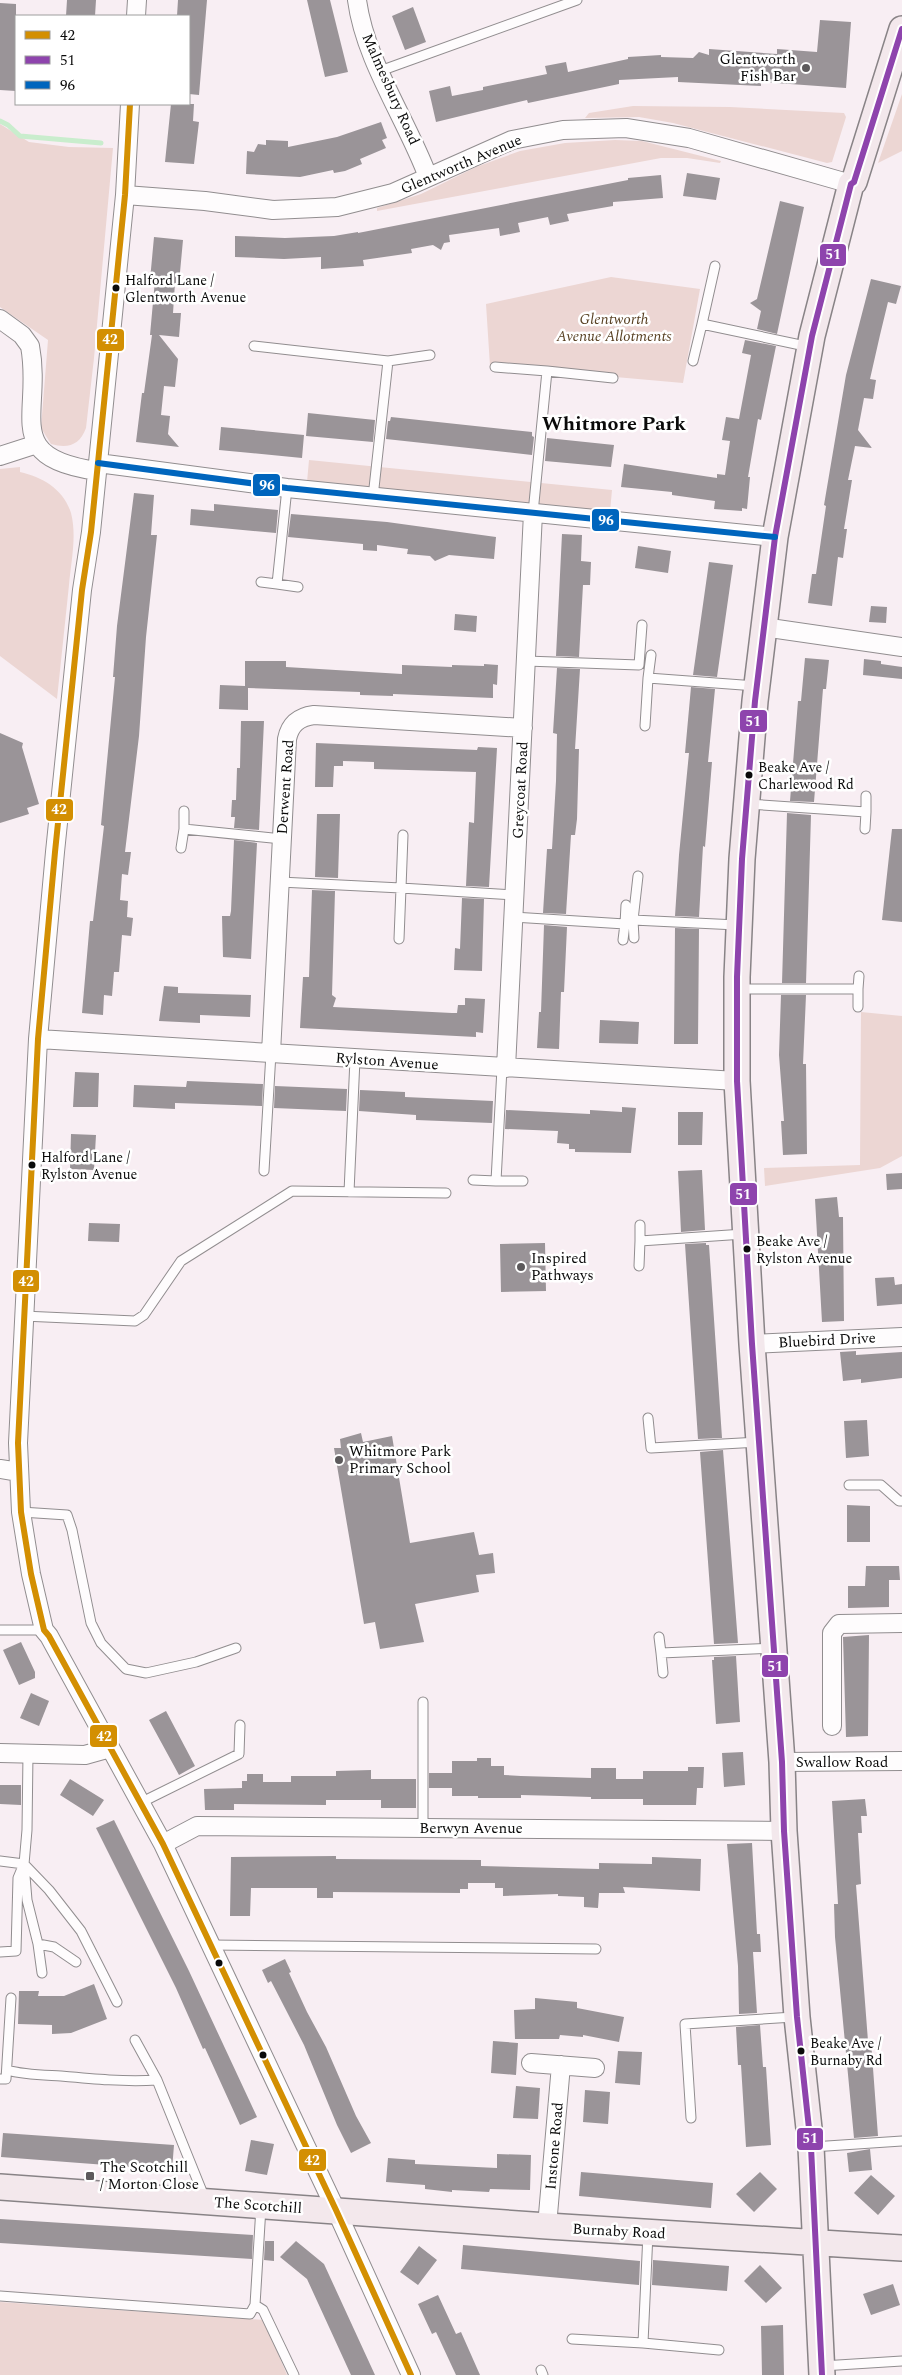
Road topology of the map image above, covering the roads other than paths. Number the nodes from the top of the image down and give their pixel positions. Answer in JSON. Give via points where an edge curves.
{"nodes":[{"id":1,"x":137,"y":0,"type":"edge"},
{"id":2,"x":357,"y":0,"type":"edge"},
{"id":3,"x":577,"y":0,"type":"edge"},
{"id":4,"x":560,"y":3,"type":"edge"},
{"id":5,"x":136,"y":15,"type":"edge"},
{"id":6,"x":902,"y":29,"type":"edge"},
{"id":7,"x":380,"y":71,"type":"junction"},
{"id":8,"x":130,"y":105,"type":"edge"},
{"id":9,"x":428,"y":177,"type":"junction"},
{"id":10,"x":851,"y":184,"type":"junction"},
{"id":11,"x":125,"y":195,"type":"junction"},
{"id":12,"x":714,"y":266,"type":"dead end"},
{"id":13,"x":0,"y":319,"type":"edge"},
{"id":14,"x":702,"y":324,"type":"junction"},
{"id":15,"x":254,"y":346,"type":"dead end"},
{"id":16,"x":810,"y":347,"type":"junction"},
{"id":17,"x":430,"y":355,"type":"dead end"},
{"id":18,"x":388,"y":361,"type":"junction"},
{"id":19,"x":693,"y":361,"type":"dead end"},
{"id":20,"x":496,"y":367,"type":"dead end"},
{"id":21,"x":547,"y":371,"type":"junction"},
{"id":22,"x":613,"y":378,"type":"dead end"},
{"id":23,"x":34,"y":445,"type":"junction"},
{"id":24,"x":0,"y":456,"type":"edge"},
{"id":25,"x":97,"y":467,"type":"junction"},
{"id":26,"x":287,"y":488,"type":"junction"},
{"id":27,"x":373,"y":497,"type":"junction"},
{"id":28,"x":533,"y":512,"type":"junction"},
{"id":29,"x":775,"y":537,"type":"junction"},
{"id":30,"x":260,"y":582,"type":"dead end"},
{"id":31,"x":277,"y":584,"type":"junction"},
{"id":32,"x":298,"y":587,"type":"dead end"},
{"id":33,"x":642,"y":625,"type":"dead end"},
{"id":34,"x":763,"y":627,"type":"junction"},
{"id":35,"x":902,"y":647,"type":"edge"},
{"id":36,"x":651,"y":655,"type":"dead end"},
{"id":37,"x":526,"y":660,"type":"junction"},
{"id":38,"x":648,"y":678,"type":"junction"},
{"id":39,"x":756,"y":686,"type":"junction"},
{"id":40,"x":645,"y":726,"type":"dead end"},
{"id":41,"x":523,"y":728,"type":"junction"},
{"id":42,"x":866,"y":796,"type":"dead end"},
{"id":43,"x":746,"y":804,"type":"junction"},
{"id":44,"x":184,"y":811,"type":"dead end"},
{"id":45,"x":866,"y":812,"type":"junction"},
{"id":46,"x":865,"y":828,"type":"dead end"},
{"id":47,"x":184,"y":830,"type":"junction"},
{"id":48,"x":403,"y":835,"type":"dead end"},
{"id":49,"x":282,"y":839,"type":"junction"},
{"id":50,"x":182,"y":848,"type":"dead end"},
{"id":51,"x":638,"y":876,"type":"dead end"},
{"id":52,"x":280,"y":882,"type":"junction"},
{"id":53,"x":401,"y":888,"type":"junction"},
{"id":54,"x":515,"y":895,"type":"junction"},
{"id":55,"x":626,"y":905,"type":"dead end"},
{"id":56,"x":514,"y":917,"type":"junction"},
{"id":57,"x":629,"y":922,"type":"junction"},
{"id":58,"x":739,"y":925,"type":"junction"},
{"id":59,"x":634,"y":938,"type":"dead end"},
{"id":60,"x":398,"y":939,"type":"dead end"},
{"id":61,"x":623,"y":940,"type":"dead end"},
{"id":62,"x":859,"y":976,"type":"dead end"},
{"id":63,"x":737,"y":989,"type":"junction"},
{"id":64,"x":858,"y":989,"type":"junction"},
{"id":65,"x":858,"y":1008,"type":"dead end"},
{"id":66,"x":38,"y":1039,"type":"junction"},
{"id":67,"x":271,"y":1054,"type":"junction"},
{"id":68,"x":355,"y":1059,"type":"junction"},
{"id":69,"x":504,"y":1068,"type":"junction"},
{"id":70,"x":737,"y":1081,"type":"junction"},
{"id":71,"x":264,"y":1171,"type":"dead end"},
{"id":72,"x":473,"y":1180,"type":"dead end"},
{"id":73,"x":496,"y":1180,"type":"junction"},
{"id":74,"x":523,"y":1180,"type":"dead end"},
{"id":75,"x":349,"y":1192,"type":"junction"},
{"id":76,"x":446,"y":1193,"type":"dead end"},
{"id":77,"x":640,"y":1225,"type":"dead end"},
{"id":78,"x":746,"y":1234,"type":"junction"},
{"id":79,"x":640,"y":1241,"type":"junction"},
{"id":80,"x":639,"y":1266,"type":"dead end"},
{"id":81,"x":24,"y":1316,"type":"junction"},
{"id":82,"x":902,"y":1337,"type":"edge"},
{"id":83,"x":752,"y":1344,"type":"junction"},
{"id":84,"x":648,"y":1418,"type":"dead end"},
{"id":85,"x":759,"y":1442,"type":"junction"},
{"id":86,"x":0,"y":1469,"type":"edge"},
{"id":87,"x":19,"y":1472,"type":"junction"},
{"id":88,"x":850,"y":1485,"type":"dead end"},
{"id":89,"x":902,"y":1501,"type":"edge"},
{"id":90,"x":21,"y":1512,"type":"junction"},
{"id":91,"x":902,"y":1622,"type":"edge"},
{"id":92,"x":0,"y":1630,"type":"edge"},
{"id":93,"x":44,"y":1630,"type":"junction"},
{"id":94,"x":659,"y":1637,"type":"dead end"},
{"id":95,"x":236,"y":1648,"type":"dead end"},
{"id":96,"x":774,"y":1648,"type":"junction"},
{"id":97,"x":661,"y":1653,"type":"junction"},
{"id":98,"x":663,"y":1673,"type":"dead end"},
{"id":99,"x":423,"y":1702,"type":"dead end"},
{"id":100,"x":240,"y":1725,"type":"dead end"},
{"id":101,"x":832,"y":1726,"type":"dead end"},
{"id":102,"x":110,"y":1748,"type":"junction"},
{"id":103,"x":0,"y":1753,"type":"edge"},
{"id":104,"x":28,"y":1754,"type":"junction"},
{"id":105,"x":782,"y":1762,"type":"junction"},
{"id":106,"x":902,"y":1762,"type":"edge"},
{"id":107,"x":140,"y":1803,"type":"junction"},
{"id":108,"x":423,"y":1828,"type":"junction"},
{"id":109,"x":784,"y":1830,"type":"junction"},
{"id":110,"x":163,"y":1844,"type":"junction"},
{"id":111,"x":0,"y":1861,"type":"edge"},
{"id":112,"x":24,"y":1864,"type":"junction"},
{"id":113,"x":38,"y":1944,"type":"junction"},
{"id":114,"x":210,"y":1945,"type":"junction"},
{"id":115,"x":596,"y":1949,"type":"dead end"},
{"id":116,"x":0,"y":1952,"type":"edge"},
{"id":117,"x":76,"y":1962,"type":"dead end"},
{"id":118,"x":42,"y":1973,"type":"dead end"},
{"id":119,"x":11,"y":1998,"type":"dead end"},
{"id":120,"x":117,"y":2002,"type":"dead end"},
{"id":121,"x":797,"y":2016,"type":"junction"},
{"id":122,"x":135,"y":2040,"type":"dead end"},
{"id":123,"x":531,"y":2062,"type":"dead end"},
{"id":124,"x":561,"y":2065,"type":"junction"},
{"id":125,"x":595,"y":2068,"type":"dead end"},
{"id":126,"x":7,"y":2070,"type":"junction"},
{"id":127,"x":0,"y":2079,"type":"edge"},
{"id":128,"x":157,"y":2080,"type":"junction"},
{"id":129,"x":691,"y":2118,"type":"dead end"},
{"id":130,"x":902,"y":2141,"type":"edge"},
{"id":131,"x":811,"y":2147,"type":"junction"},
{"id":132,"x":0,"y":2187,"type":"edge"},
{"id":133,"x":206,"y":2201,"type":"junction"},
{"id":134,"x":262,"y":2205,"type":"junction"},
{"id":135,"x":336,"y":2210,"type":"junction"},
{"id":136,"x":547,"y":2226,"type":"junction"},
{"id":137,"x":648,"y":2232,"type":"junction"},
{"id":138,"x":816,"y":2241,"type":"junction"},
{"id":139,"x":902,"y":2248,"type":"edge"},
{"id":140,"x":0,"y":2296,"type":"edge"},
{"id":141,"x":255,"y":2305,"type":"junction"},
{"id":142,"x":572,"y":2339,"type":"dead end"},
{"id":143,"x":643,"y":2343,"type":"junction"},
{"id":144,"x":719,"y":2350,"type":"dead end"},
{"id":145,"x":902,"y":2361,"type":"edge"},
{"id":146,"x":821,"y":2370,"type":"edge"},
{"id":147,"x":294,"y":2375,"type":"edge"},
{"id":148,"x":411,"y":2375,"type":"edge"}],
"edges":[{"from":1,"to":5,"type":"street"},
{"from":2,"to":7,"type":"street","name":"Malmesbury Road"},
{"from":3,"to":4,"type":"lane"},
{"from":4,"to":7,"type":"lane"},
{"from":6,"to":10,"type":"street"},
{"from":7,"to":9,"type":"street","name":"Malmesbury Road","via":[[418,148]]},
{"from":8,"to":11,"type":"street"},
{"from":9,"to":10,"type":"street","name":"Glentworth Avenue","via":[[512,140],[563,130],[626,128],[689,138]]},
{"from":9,"to":11,"type":"street","name":"Glentworth Avenue","via":[[393,193],[337,208],[273,210]]},
{"from":10,"to":16,"type":"street"},
{"from":11,"to":25,"type":"street"},
{"from":12,"to":14,"type":"lane"},
{"from":13,"to":23,"type":"street","via":[[22,335],[30,346],[30,433]]},
{"from":14,"to":16,"type":"lane"},
{"from":14,"to":19,"type":"lane"},
{"from":15,"to":18,"type":"lane"},
{"from":16,"to":29,"type":"street"},
{"from":17,"to":18,"type":"lane"},
{"from":18,"to":27,"type":"lane"},
{"from":20,"to":21,"type":"lane"},
{"from":21,"to":22,"type":"lane"},
{"from":21,"to":28,"type":"lane"},
{"from":23,"to":24,"type":"street"},
{"from":23,"to":25,"type":"street","via":[[56,462]]},
{"from":25,"to":26,"type":"street"},
{"from":25,"to":66,"type":"street"},
{"from":26,"to":27,"type":"street"},
{"from":26,"to":31,"type":"lane"},
{"from":27,"to":28,"type":"street"},
{"from":28,"to":29,"type":"street"},
{"from":28,"to":37,"type":"street","name":"Greycoat Road"},
{"from":29,"to":34,"type":"street"},
{"from":30,"to":31,"type":"lane"},
{"from":31,"to":32,"type":"lane"},
{"from":33,"to":37,"type":"lane","via":[[639,665]]},
{"from":34,"to":35,"type":"street"},
{"from":34,"to":39,"type":"street"},
{"from":36,"to":38,"type":"lane"},
{"from":37,"to":41,"type":"street","name":"Greycoat Road"},
{"from":38,"to":39,"type":"lane"},
{"from":38,"to":40,"type":"lane"},
{"from":39,"to":43,"type":"street"},
{"from":41,"to":49,"type":"street","name":"Derwent Road","via":[[314,715],[302,717],[288,733]]},
{"from":41,"to":54,"type":"street","name":"Greycoat Road"},
{"from":42,"to":45,"type":"lane"},
{"from":43,"to":45,"type":"lane"},
{"from":43,"to":58,"type":"street"},
{"from":44,"to":47,"type":"lane"},
{"from":45,"to":46,"type":"lane"},
{"from":47,"to":49,"type":"lane"},
{"from":47,"to":50,"type":"lane"},
{"from":48,"to":53,"type":"lane"},
{"from":49,"to":52,"type":"street","name":"Derwent Road"},
{"from":51,"to":57,"type":"lane"},
{"from":52,"to":53,"type":"lane"},
{"from":52,"to":67,"type":"street","name":"Derwent Road"},
{"from":53,"to":54,"type":"lane"},
{"from":53,"to":60,"type":"lane"},
{"from":54,"to":56,"type":"street","name":"Greycoat Road"},
{"from":55,"to":57,"type":"lane"},
{"from":56,"to":57,"type":"lane"},
{"from":56,"to":69,"type":"street","name":"Greycoat Road"},
{"from":57,"to":58,"type":"lane"},
{"from":57,"to":59,"type":"lane"},
{"from":57,"to":61,"type":"lane"},
{"from":58,"to":63,"type":"street"},
{"from":62,"to":64,"type":"lane"},
{"from":63,"to":64,"type":"lane"},
{"from":63,"to":70,"type":"street"},
{"from":64,"to":65,"type":"lane"},
{"from":66,"to":67,"type":"street","name":"Rylston Avenue"},
{"from":66,"to":81,"type":"street"},
{"from":67,"to":68,"type":"street","name":"Rylston Avenue"},
{"from":67,"to":71,"type":"lane"},
{"from":68,"to":69,"type":"street","name":"Rylston Avenue"},
{"from":68,"to":75,"type":"lane"},
{"from":69,"to":70,"type":"street","name":"Rylston Avenue"},
{"from":69,"to":73,"type":"lane"},
{"from":70,"to":78,"type":"street"},
{"from":72,"to":73,"type":"lane"},
{"from":73,"to":74,"type":"lane"},
{"from":75,"to":76,"type":"lane"},
{"from":75,"to":81,"type":"lane","via":[[292,1191],[181,1261],[144,1315],[135,1321]]},
{"from":77,"to":79,"type":"lane"},
{"from":78,"to":79,"type":"lane"},
{"from":78,"to":83,"type":"street"},
{"from":79,"to":80,"type":"lane"},
{"from":81,"to":87,"type":"street","via":[[18,1412]]},
{"from":82,"to":83,"type":"street","name":"Bluebird Drive"},
{"from":83,"to":85,"type":"street"},
{"from":84,"to":85,"type":"lane","via":[[651,1448]]},
{"from":85,"to":96,"type":"street"},
{"from":86,"to":87,"type":"street"},
{"from":87,"to":90,"type":"street"},
{"from":88,"to":89,"type":"lane","via":[[881,1485]]},
{"from":90,"to":93,"type":"street"},
{"from":90,"to":95,"type":"lane","via":[[66,1515],[91,1623],[101,1643],[126,1669],[146,1672],[196,1662]]},
{"from":91,"to":101,"type":"street","via":[[839,1624],[832,1633]]},
{"from":92,"to":93,"type":"lane"},
{"from":93,"to":102,"type":"street"},
{"from":94,"to":97,"type":"lane"},
{"from":96,"to":97,"type":"lane"},
{"from":96,"to":105,"type":"street"},
{"from":97,"to":98,"type":"lane"},
{"from":99,"to":108,"type":"lane"},
{"from":100,"to":107,"type":"lane","via":[[239,1754]]},
{"from":102,"to":104,"type":"street","via":[[86,1755]]},
{"from":102,"to":107,"type":"street"},
{"from":103,"to":104,"type":"street"},
{"from":104,"to":112,"type":"lane"},
{"from":105,"to":106,"type":"street","name":"Swallow Road"},
{"from":105,"to":109,"type":"street"},
{"from":107,"to":110,"type":"street"},
{"from":108,"to":109,"type":"street","name":"Berwyn Avenue"},
{"from":108,"to":110,"type":"street","name":"Berwyn Avenue","via":[[197,1826]]},
{"from":109,"to":121,"type":"street"},
{"from":110,"to":114,"type":"street"},
{"from":111,"to":112,"type":"lane"},
{"from":112,"to":113,"type":"lane","via":[[26,1900]]},
{"from":112,"to":116,"type":"lane","via":[[18,1878],[16,1951]]},
{"from":112,"to":120,"type":"lane","via":[[81,1931]]},
{"from":113,"to":117,"type":"lane","via":[[54,1947]]},
{"from":113,"to":118,"type":"lane"},
{"from":114,"to":115,"type":"lane"},
{"from":114,"to":135,"type":"street"},
{"from":119,"to":126,"type":"lane"},
{"from":121,"to":129,"type":"lane","via":[[685,2024]]},
{"from":121,"to":131,"type":"street"},
{"from":122,"to":128,"type":"lane"},
{"from":123,"to":124,"type":"street"},
{"from":124,"to":125,"type":"street"},
{"from":124,"to":136,"type":"street","name":"Instone Road"},
{"from":126,"to":127,"type":"lane","via":[[6,2079]]},
{"from":126,"to":128,"type":"lane","via":[[71,2077]]},
{"from":128,"to":133,"type":"lane"},
{"from":130,"to":131,"type":"lane"},
{"from":131,"to":138,"type":"street"},
{"from":132,"to":133,"type":"street","name":"The Scotchill"},
{"from":133,"to":134,"type":"street","name":"The Scotchill"},
{"from":134,"to":135,"type":"street","name":"The Scotchill"},
{"from":134,"to":141,"type":"lane"},
{"from":135,"to":136,"type":"street","name":"Burnaby Road"},
{"from":135,"to":148,"type":"street"},
{"from":136,"to":137,"type":"street","name":"Burnaby Road"},
{"from":137,"to":138,"type":"street","name":"Burnaby Road"},
{"from":137,"to":143,"type":"lane"},
{"from":138,"to":139,"type":"street","name":"Burnaby Road"},
{"from":138,"to":146,"type":"street"},
{"from":140,"to":141,"type":"lane","via":[[242,2314],[250,2314]]},
{"from":141,"to":147,"type":"lane","via":[[263,2310]]},
{"from":142,"to":143,"type":"lane"},
{"from":143,"to":144,"type":"lane"},
{"from":145,"to":146,"type":"lane"}]}
